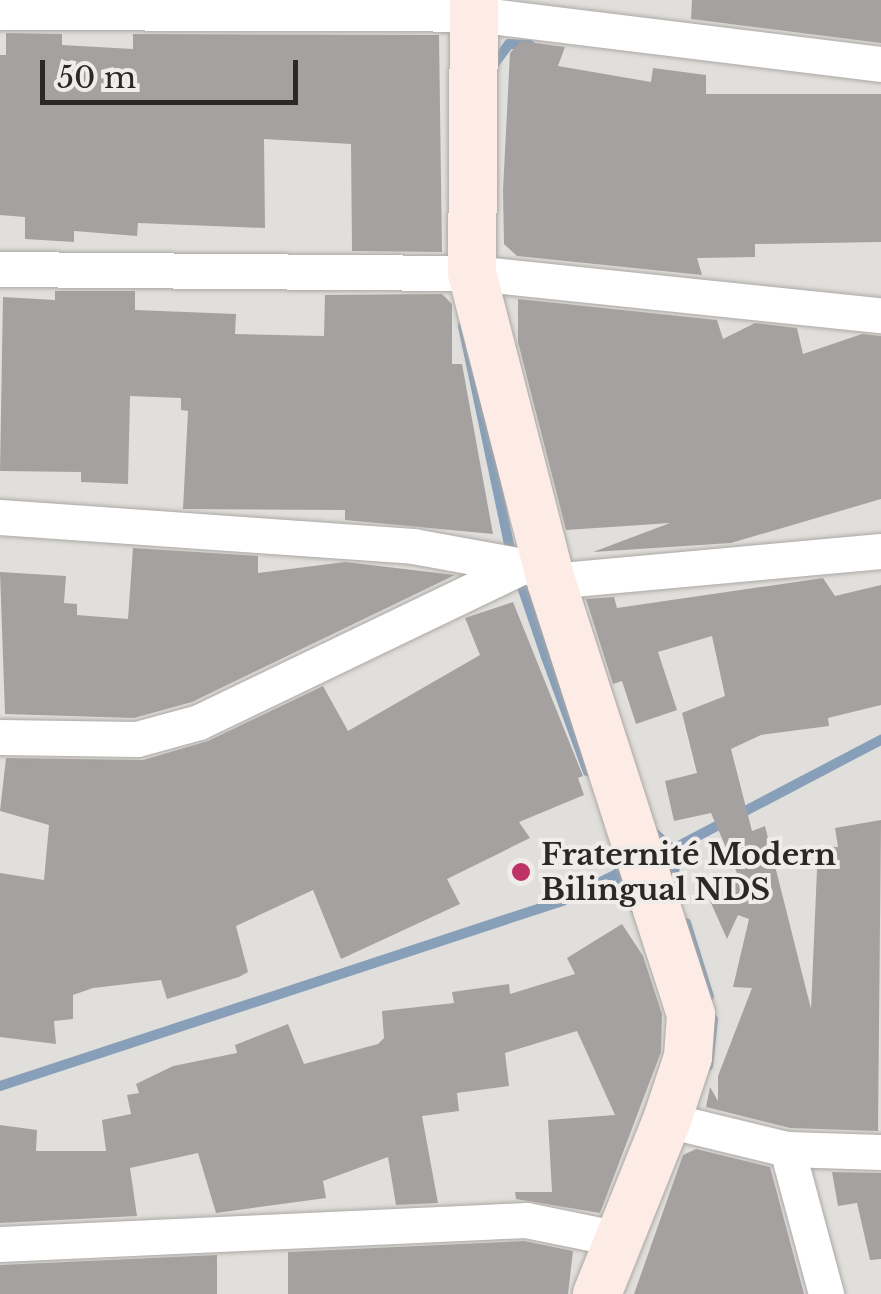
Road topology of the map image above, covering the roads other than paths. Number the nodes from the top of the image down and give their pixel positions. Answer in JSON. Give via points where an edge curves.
{"nodes":[{"id":1,"x":474,"y":7,"type":"edge"},
{"id":2,"x":0,"y":12,"type":"edge"},
{"id":3,"x":881,"y":64,"type":"edge"},
{"id":4,"x":0,"y":269,"type":"edge"},
{"id":5,"x":472,"y":273,"type":"junction"},
{"id":6,"x":881,"y":315,"type":"edge"},
{"id":7,"x":0,"y":518,"type":"edge"},
{"id":8,"x":881,"y":551,"type":"edge"},
{"id":9,"x":541,"y":573,"type":"junction"},
{"id":10,"x":0,"y":736,"type":"edge"},
{"id":11,"x":668,"y":1120,"type":"junction"},
{"id":12,"x":787,"y":1150,"type":"junction"},
{"id":13,"x":881,"y":1152,"type":"edge"},
{"id":14,"x":619,"y":1239,"type":"junction"},
{"id":15,"x":0,"y":1244,"type":"edge"},
{"id":16,"x":597,"y":1294,"type":"edge"},
{"id":17,"x":826,"y":1294,"type":"edge"}],
"edges":[{"from":1,"to":2,"type":"street"},
{"from":1,"to":3,"type":"street"},
{"from":1,"to":5,"type":"street"},
{"from":4,"to":5,"type":"street"},
{"from":5,"to":6,"type":"street"},
{"from":5,"to":9,"type":"street"},
{"from":7,"to":9,"type":"street","via":[[413,546]]},
{"from":8,"to":9,"type":"street"},
{"from":9,"to":10,"type":"street","via":[[199,722],[137,739]]},
{"from":9,"to":11,"type":"street","via":[[692,1014],[688,1057]]},
{"from":11,"to":12,"type":"street"},
{"from":11,"to":14,"type":"street"},
{"from":12,"to":13,"type":"street"},
{"from":12,"to":17,"type":"street"},
{"from":14,"to":15,"type":"street","via":[[526,1220],[166,1231]]},
{"from":14,"to":16,"type":"street"}]}
